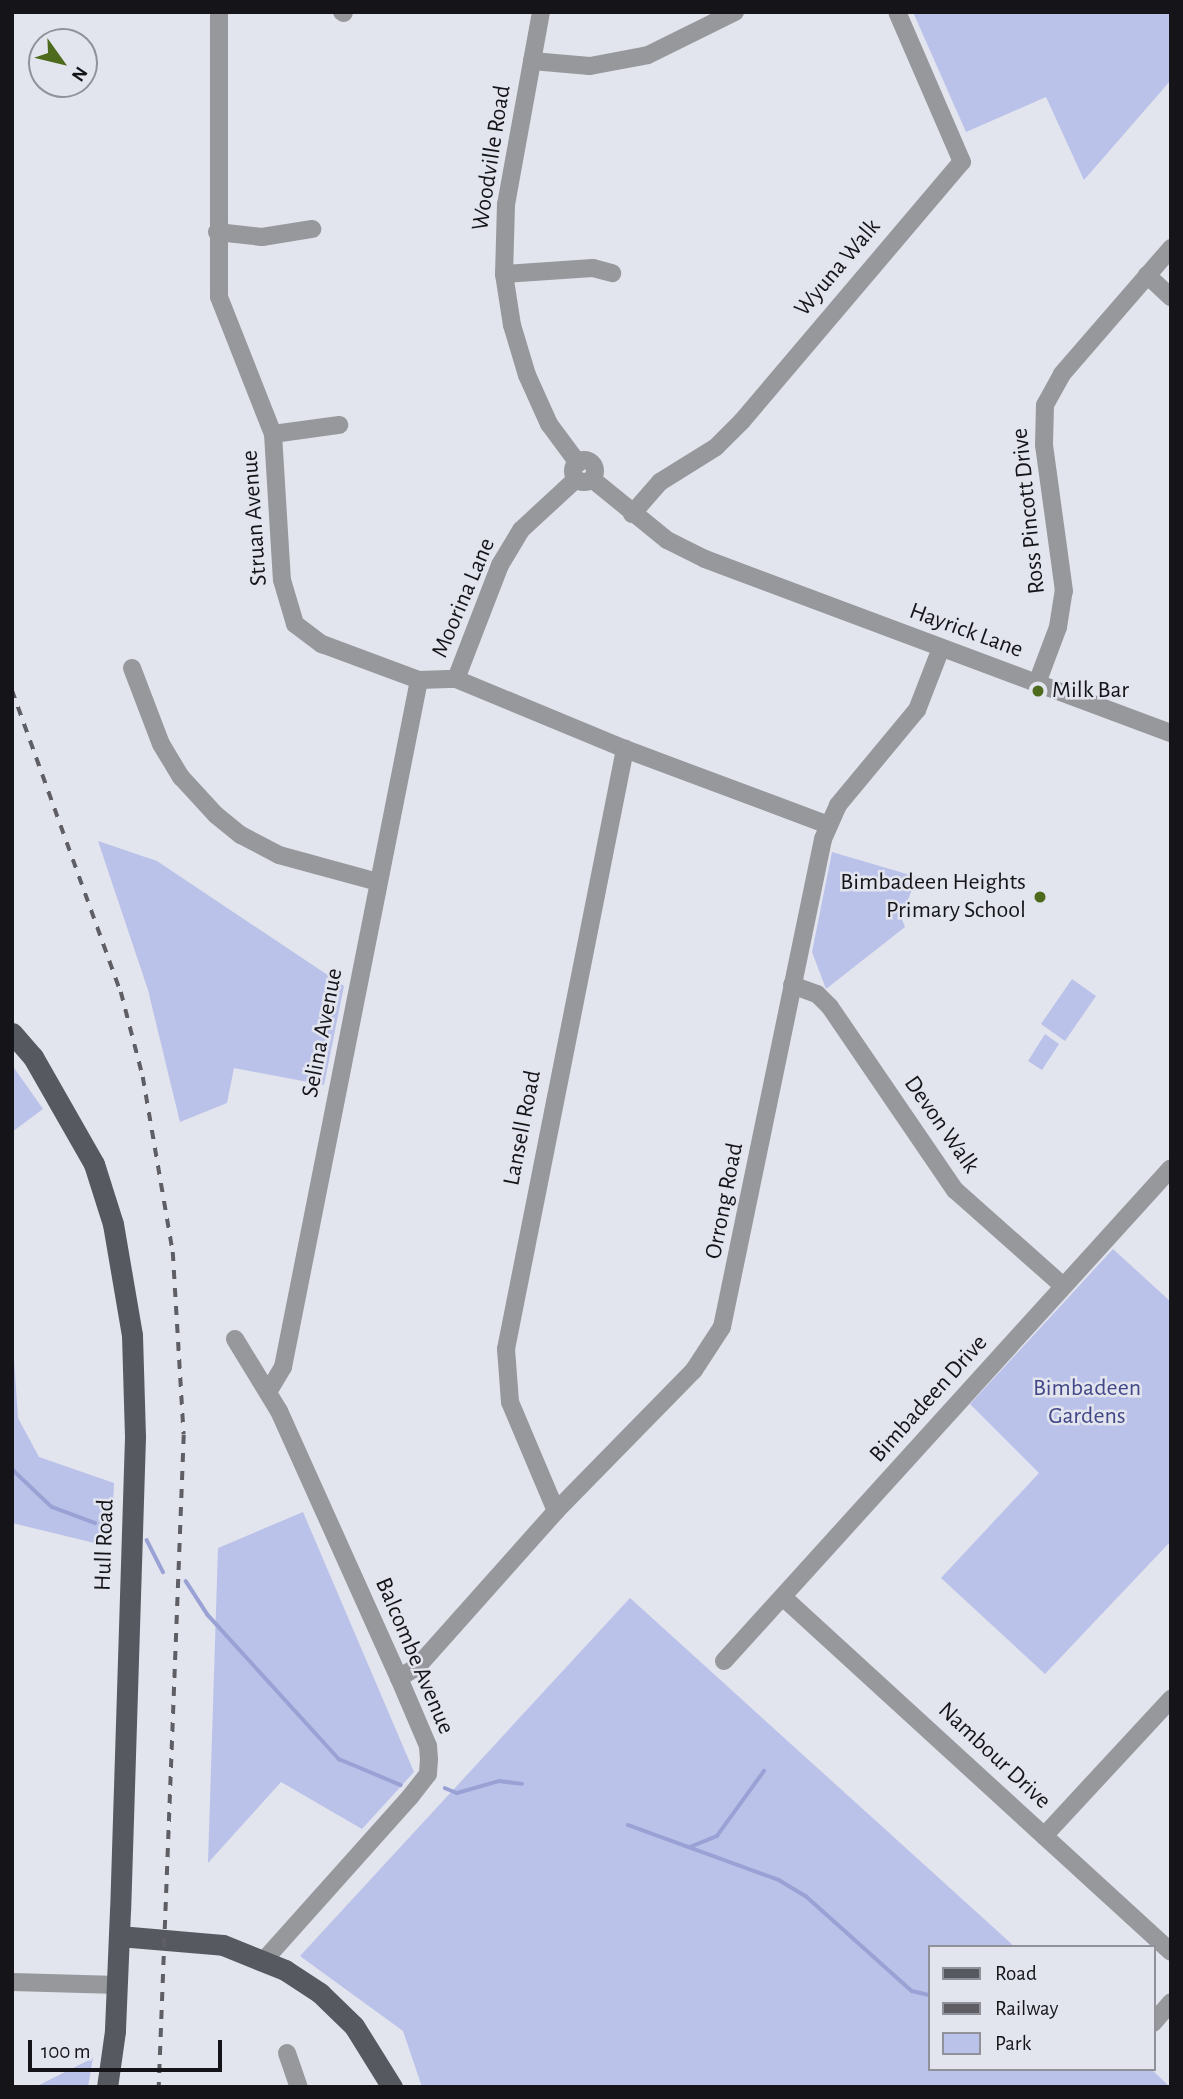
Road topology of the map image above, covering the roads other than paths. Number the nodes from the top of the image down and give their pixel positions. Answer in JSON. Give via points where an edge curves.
{"nodes":[{"id":1,"x":219,"y":12,"type":"edge"},
{"id":2,"x":541,"y":12,"type":"edge"},
{"id":3,"x":735,"y":12,"type":"edge"},
{"id":4,"x":897,"y":12,"type":"edge"},
{"id":5,"x":532,"y":61,"type":"junction"},
{"id":6,"x":312,"y":229,"type":"dead end"},
{"id":7,"x":217,"y":232,"type":"junction"},
{"id":8,"x":1171,"y":248,"type":"edge"},
{"id":9,"x":504,"y":274,"type":"junction"},
{"id":10,"x":612,"y":274,"type":"dead end"},
{"id":11,"x":1147,"y":275,"type":"junction"},
{"id":12,"x":1171,"y":297,"type":"edge"},
{"id":13,"x":340,"y":425,"type":"dead end"},
{"id":14,"x":273,"y":434,"type":"junction"},
{"id":15,"x":582,"y":473,"type":"junction"},
{"id":16,"x":632,"y":514,"type":"junction"},
{"id":17,"x":744,"y":574,"type":"joint"},
{"id":18,"x":942,"y":648,"type":"junction"},
{"id":19,"x":132,"y":668,"type":"dead end"},
{"id":20,"x":456,"y":678,"type":"junction"},
{"id":21,"x":419,"y":680,"type":"junction"},
{"id":22,"x":1037,"y":683,"type":"junction"},
{"id":23,"x":1171,"y":733,"type":"edge"},
{"id":24,"x":625,"y":749,"type":"junction"},
{"id":25,"x":828,"y":825,"type":"junction"},
{"id":26,"x":378,"y":882,"type":"junction"},
{"id":27,"x":792,"y":985,"type":"junction"},
{"id":28,"x":12,"y":1033,"type":"edge"},
{"id":29,"x":1169,"y":1173,"type":"edge"},
{"id":30,"x":1063,"y":1286,"type":"junction"},
{"id":31,"x":232,"y":1335,"type":"dead end"},
{"id":32,"x":268,"y":1392,"type":"junction"},
{"id":33,"x":556,"y":1511,"type":"junction"},
{"id":34,"x":785,"y":1598,"type":"junction"},
{"id":35,"x":724,"y":1661,"type":"dead end"},
{"id":36,"x":399,"y":1678,"type":"junction"},
{"id":37,"x":1171,"y":1699,"type":"edge"},
{"id":38,"x":1044,"y":1836,"type":"junction"},
{"id":39,"x":119,"y":1936,"type":"junction"},
{"id":40,"x":1171,"y":1952,"type":"edge"},
{"id":41,"x":265,"y":1959,"type":"junction"},
{"id":42,"x":12,"y":1982,"type":"edge"},
{"id":43,"x":118,"y":1985,"type":"junction"},
{"id":44,"x":1171,"y":2003,"type":"edge"},
{"id":45,"x":1155,"y":2021,"type":"edge"},
{"id":46,"x":288,"y":2053,"type":"dead end"},
{"id":47,"x":107,"y":2087,"type":"edge"},
{"id":48,"x":299,"y":2087,"type":"edge"},
{"id":49,"x":392,"y":2087,"type":"edge"}],
"edges":[{"from":1,"to":7,"type":"street","name":"Struan Avenue"},
{"from":2,"to":5,"type":"street","name":"Woodville Road"},
{"from":3,"to":5,"type":"street","via":[[648,55],[590,66]]},
{"from":4,"to":16,"type":"street","name":"Wyuna Walk","via":[[962,162],[742,421],[716,447],[660,482]]},
{"from":5,"to":9,"type":"street","name":"Woodville Road","via":[[506,204]]},
{"from":6,"to":7,"type":"street","via":[[262,237]]},
{"from":7,"to":14,"type":"street","name":"Struan Avenue","via":[[222,310]]},
{"from":8,"to":11,"type":"street","name":"Ross Pincott Drive"},
{"from":9,"to":10,"type":"street","via":[[593,268]]},
{"from":9,"to":15,"type":"street","name":"Woodville Road","via":[[512,325],[527,375],[549,424]]},
{"from":11,"to":12,"type":"street"},
{"from":11,"to":22,"type":"street","name":"Ross Pincott Drive","via":[[1062,374],[1045,405],[1044,445],[1064,591],[1058,627]]},
{"from":13,"to":14,"type":"street"},
{"from":14,"to":21,"type":"street","name":"Struan Avenue","via":[[282,580],[295,624],[322,644]]},
{"from":15,"to":16,"type":"street","name":"Woodville Road"},
{"from":15,"to":20,"type":"street","name":"Moorina Lane","via":[[521,530],[500,565]]},
{"from":16,"to":17,"type":"street","name":"Woodville Road","via":[[667,540]]},
{"from":17,"to":18,"type":"street","name":"Hayrick Lane"},
{"from":18,"to":22,"type":"street","name":"Hayrick Lane"},
{"from":18,"to":25,"type":"street","name":"Orrong Road","via":[[912,718],[838,805]]},
{"from":19,"to":26,"type":"street","via":[[161,744],[181,777],[216,815],[279,855]]},
{"from":20,"to":21,"type":"street","name":"Struan Avenue"},
{"from":20,"to":24,"type":"street","name":"Struan Avenue"},
{"from":21,"to":26,"type":"street","name":"Selina Avenue"},
{"from":22,"to":23,"type":"street","name":"Hayrick Lane"},
{"from":24,"to":25,"type":"street","name":"Struan Avenue"},
{"from":24,"to":33,"type":"street","name":"Lansell Road","via":[[506,1349],[510,1402]]},
{"from":25,"to":27,"type":"street","name":"Orrong Road"},
{"from":26,"to":32,"type":"street","name":"Selina Avenue","via":[[283,1367]]},
{"from":27,"to":30,"type":"street","name":"Devon Walk","via":[[817,995],[830,1007],[955,1191]]},
{"from":27,"to":33,"type":"street","name":"Orrong Road","via":[[722,1327],[694,1370]]},
{"from":28,"to":39,"type":"main road","name":"Hull Road","via":[[33,1057],[94,1164],[113,1224],[132,1335],[135,1437]]},
{"from":29,"to":30,"type":"street","name":"Bimbadeen Drive"},
{"from":30,"to":34,"type":"street","name":"Bimbadeen Drive"},
{"from":31,"to":32,"type":"street","name":"Balcombe Avenue"},
{"from":32,"to":36,"type":"street","name":"Balcombe Avenue"},
{"from":33,"to":36,"type":"street","name":"Orrong Road","via":[[418,1666]]},
{"from":34,"to":35,"type":"street","name":"Bimbadeen Drive"},
{"from":34,"to":38,"type":"street","name":"Nambour Drive"},
{"from":36,"to":41,"type":"street","name":"Balcombe Avenue","via":[[428,1746],[428,1774]]},
{"from":37,"to":38,"type":"street"},
{"from":38,"to":40,"type":"street","name":"Nambour Drive"},
{"from":39,"to":41,"type":"main road","via":[[214,1943]]},
{"from":39,"to":43,"type":"main road","name":"Hull Road"},
{"from":41,"to":49,"type":"main road","via":[[332,2004],[373,2052]]},
{"from":42,"to":43,"type":"street"},
{"from":43,"to":47,"type":"main road","name":"Hull Road"},
{"from":44,"to":45,"type":"street"},
{"from":46,"to":48,"type":"street"}]}
